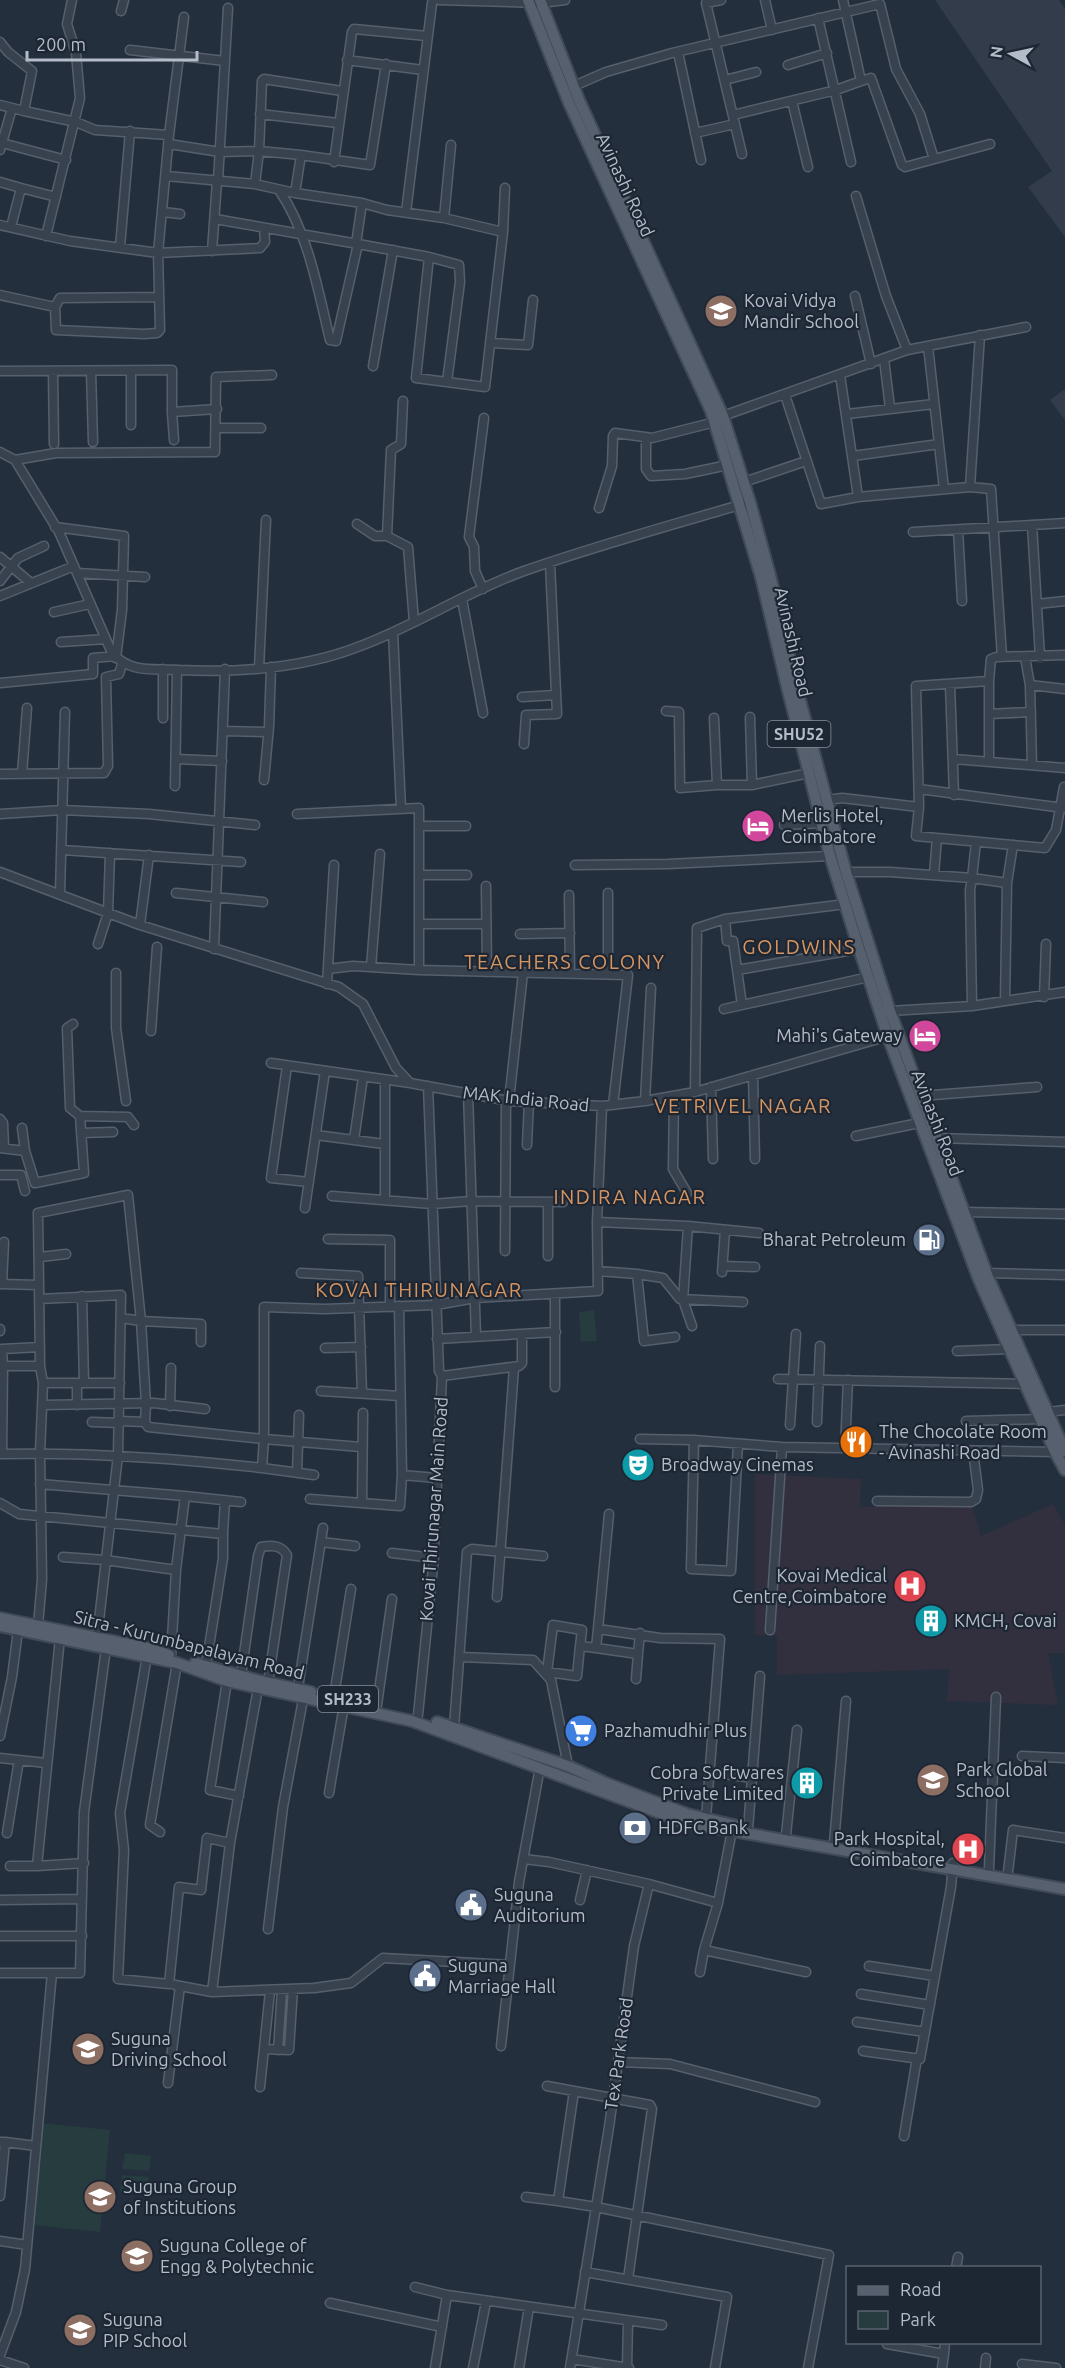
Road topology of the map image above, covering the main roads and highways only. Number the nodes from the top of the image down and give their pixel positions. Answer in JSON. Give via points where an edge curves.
{"nodes":[{"id":1,"x":535,"y":2,"type":"edge"},
{"id":2,"x":719,"y":419,"type":"junction"},
{"id":3,"x":746,"y":503,"type":"junction"},
{"id":4,"x":893,"y":1035,"type":"junction"},
{"id":5,"x":1044,"y":1415,"type":"junction"},
{"id":6,"x":1060,"y":1452,"type":"edge"},
{"id":7,"x":1065,"y":1470,"type":"edge"},
{"id":8,"x":0,"y":1618,"type":"edge"},
{"id":9,"x":0,"y":1626,"type":"edge"},
{"id":10,"x":174,"y":1659,"type":"junction"},
{"id":11,"x":263,"y":1685,"type":"junction"},
{"id":12,"x":302,"y":1692,"type":"junction"},
{"id":13,"x":733,"y":1828,"type":"junction"},
{"id":14,"x":952,"y":1866,"type":"junction"},
{"id":15,"x":1065,"y":1882,"type":"edge"},
{"id":16,"x":1065,"y":1888,"type":"edge"}],
"edges":[{"from":1,"to":2,"type":"main road","name":"Avinashi Road","number":"SHU52"},
{"from":1,"to":2,"type":"main road","name":"Avinashi Road","number":"SHU52","via":[[569,103]]},
{"from":2,"to":3,"type":"main road","name":"Avinashi Road","number":"SHU52","via":[[744,482]]},
{"from":2,"to":3,"type":"main road","name":"Avinashi Road","number":"SHU52","via":[[728,465]]},
{"from":3,"to":4,"type":"main road","name":"Avinashi Road","number":"SHU52","via":[[846,872],[890,1011]]},
{"from":3,"to":4,"type":"main road","name":"Avinashi Road","number":"SHU52","via":[[830,856],[859,949]]},
{"from":4,"to":5,"type":"main road","name":"Avinashi Road","number":"SHU52"},
{"from":4,"to":5,"type":"main road","name":"Avinashi Road","number":"SHU52","via":[[920,1123],[979,1280],[1024,1384]]},
{"from":5,"to":6,"type":"main road","name":"Avinashi Road","number":"SHU52"},
{"from":6,"to":7,"type":"main road","name":"Avinashi Road","number":"SHU52"},
{"from":8,"to":10,"type":"main road","name":"Sitra - Kurumbapalayam Road","number":"SH233","via":[[147,1648]]},
{"from":9,"to":10,"type":"main road"},
{"from":10,"to":11,"type":"main road","name":"Sitra - Kurumbapalayam Road","number":"SH233","via":[[241,1675]]},
{"from":10,"to":11,"type":"main road","via":[[227,1681]]},
{"from":11,"to":12,"type":"main road","name":"Sitra - Kurumbapalayam Road","number":"SH233"},
{"from":12,"to":13,"type":"main road","name":"Sitra - Kurumbapalayam Road","number":"SH233","via":[[418,1715]]},
{"from":12,"to":13,"type":"main road","via":[[412,1721],[687,1823]]},
{"from":13,"to":14,"type":"main road","name":"Sitra - Kurumbapalayam Road","number":"SH233"},
{"from":13,"to":14,"type":"main road","name":"Sitra - Kurumbapalayam Road","number":"SH233"},
{"from":14,"to":15,"type":"main road","name":"Sitra - Kurumbapalayam Road","number":"SH233"},
{"from":14,"to":16,"type":"main road","name":"Sitra - Kurumbapalayam Road","number":"SH233"}]}
